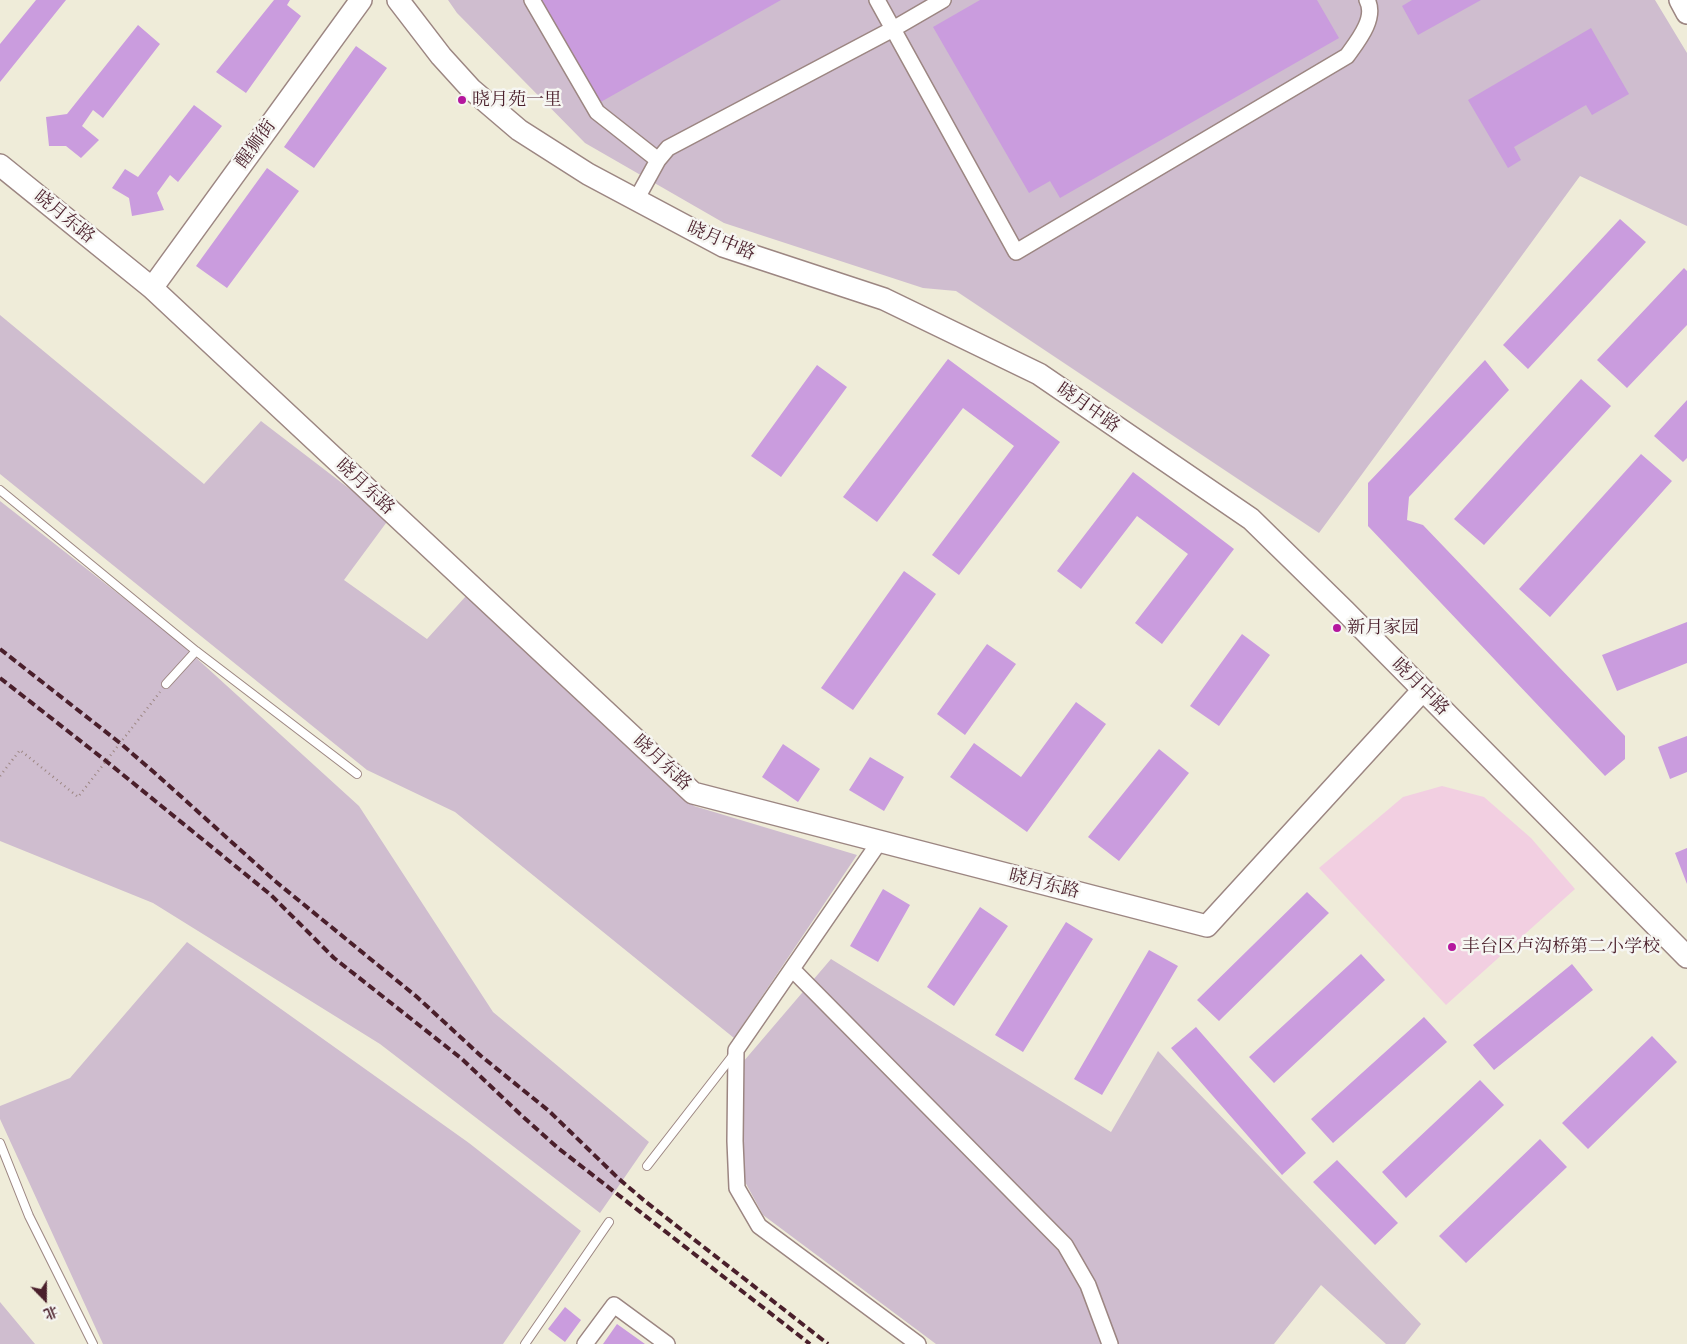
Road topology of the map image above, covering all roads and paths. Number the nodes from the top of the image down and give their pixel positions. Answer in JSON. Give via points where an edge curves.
{"nodes":[{"id":1,"x":361,"y":0,"type":"edge"},
{"id":2,"x":398,"y":0,"type":"edge"},
{"id":3,"x":532,"y":0,"type":"edge"},
{"id":4,"x":877,"y":0,"type":"edge"},
{"id":5,"x":943,"y":0,"type":"edge"},
{"id":6,"x":1367,"y":0,"type":"edge"},
{"id":7,"x":1680,"y":0,"type":"edge"},
{"id":8,"x":1687,"y":13,"type":"edge"},
{"id":9,"x":893,"y":29,"type":"junction"},
{"id":10,"x":658,"y":160,"type":"junction"},
{"id":11,"x":0,"y":165,"type":"edge"},
{"id":12,"x":636,"y":200,"type":"junction"},
{"id":13,"x":152,"y":288,"type":"junction"},
{"id":14,"x":0,"y":490,"type":"edge"},
{"id":15,"x":196,"y":651,"type":"junction"},
{"id":16,"x":166,"y":684,"type":"joint"},
{"id":17,"x":1422,"y":691,"type":"junction"},
{"id":18,"x":357,"y":774,"type":"dead end"},
{"id":19,"x":0,"y":776,"type":"edge"},
{"id":20,"x":880,"y":841,"type":"junction"},
{"id":21,"x":1687,"y":957,"type":"edge"},
{"id":22,"x":792,"y":969,"type":"junction"},
{"id":23,"x":736,"y":1050,"type":"junction"},
{"id":24,"x":0,"y":1143,"type":"edge"},
{"id":25,"x":647,"y":1166,"type":"dead end"},
{"id":26,"x":609,"y":1222,"type":"dead end"},
{"id":27,"x":93,"y":1344,"type":"edge"},
{"id":28,"x":525,"y":1344,"type":"edge"},
{"id":29,"x":585,"y":1344,"type":"edge"},
{"id":30,"x":667,"y":1344,"type":"edge"},
{"id":31,"x":918,"y":1344,"type":"edge"},
{"id":32,"x":1110,"y":1344,"type":"edge"}],
"edges":[{"from":1,"to":13,"type":"street","name":"醒狮街"},
{"from":2,"to":12,"type":"street","name":"晓月中路","via":[[447,63],[471,89],[512,124],[588,174]]},
{"from":3,"to":10,"type":"street","via":[[597,112]]},
{"from":4,"to":9,"type":"street"},
{"from":5,"to":9,"type":"street"},
{"from":6,"to":9,"type":"street","via":[[1370,6],[1366,29],[1347,56],[1016,252]]},
{"from":7,"to":8,"type":"street"},
{"from":9,"to":10,"type":"street","via":[[668,148]]},
{"from":10,"to":12,"type":"street"},
{"from":11,"to":13,"type":"street","name":"晓月东路"},
{"from":12,"to":17,"type":"street","name":"晓月中路","via":[[723,246],[884,299],[1039,374],[1251,520]]},
{"from":13,"to":20,"type":"street","name":"晓月东路","via":[[693,793]]},
{"from":14,"to":15,"type":"lane"},
{"from":15,"to":16,"type":"lane"},
{"from":15,"to":18,"type":"lane"},
{"from":16,"to":19,"type":"path","via":[[78,797],[20,750]]},
{"from":17,"to":20,"type":"street","name":"晓月东路","via":[[1207,926]]},
{"from":17,"to":21,"type":"street","name":"晓月中路"},
{"from":20,"to":22,"type":"street"},
{"from":22,"to":23,"type":"street"},
{"from":22,"to":32,"type":"street","via":[[1065,1245],[1088,1285]]},
{"from":23,"to":25,"type":"lane"},
{"from":23,"to":31,"type":"street","via":[[734,1141],[737,1188],[759,1226]]},
{"from":24,"to":27,"type":"lane","via":[[29,1216]]},
{"from":26,"to":28,"type":"lane"},
{"from":29,"to":30,"type":"street","via":[[614,1306]]}]}
